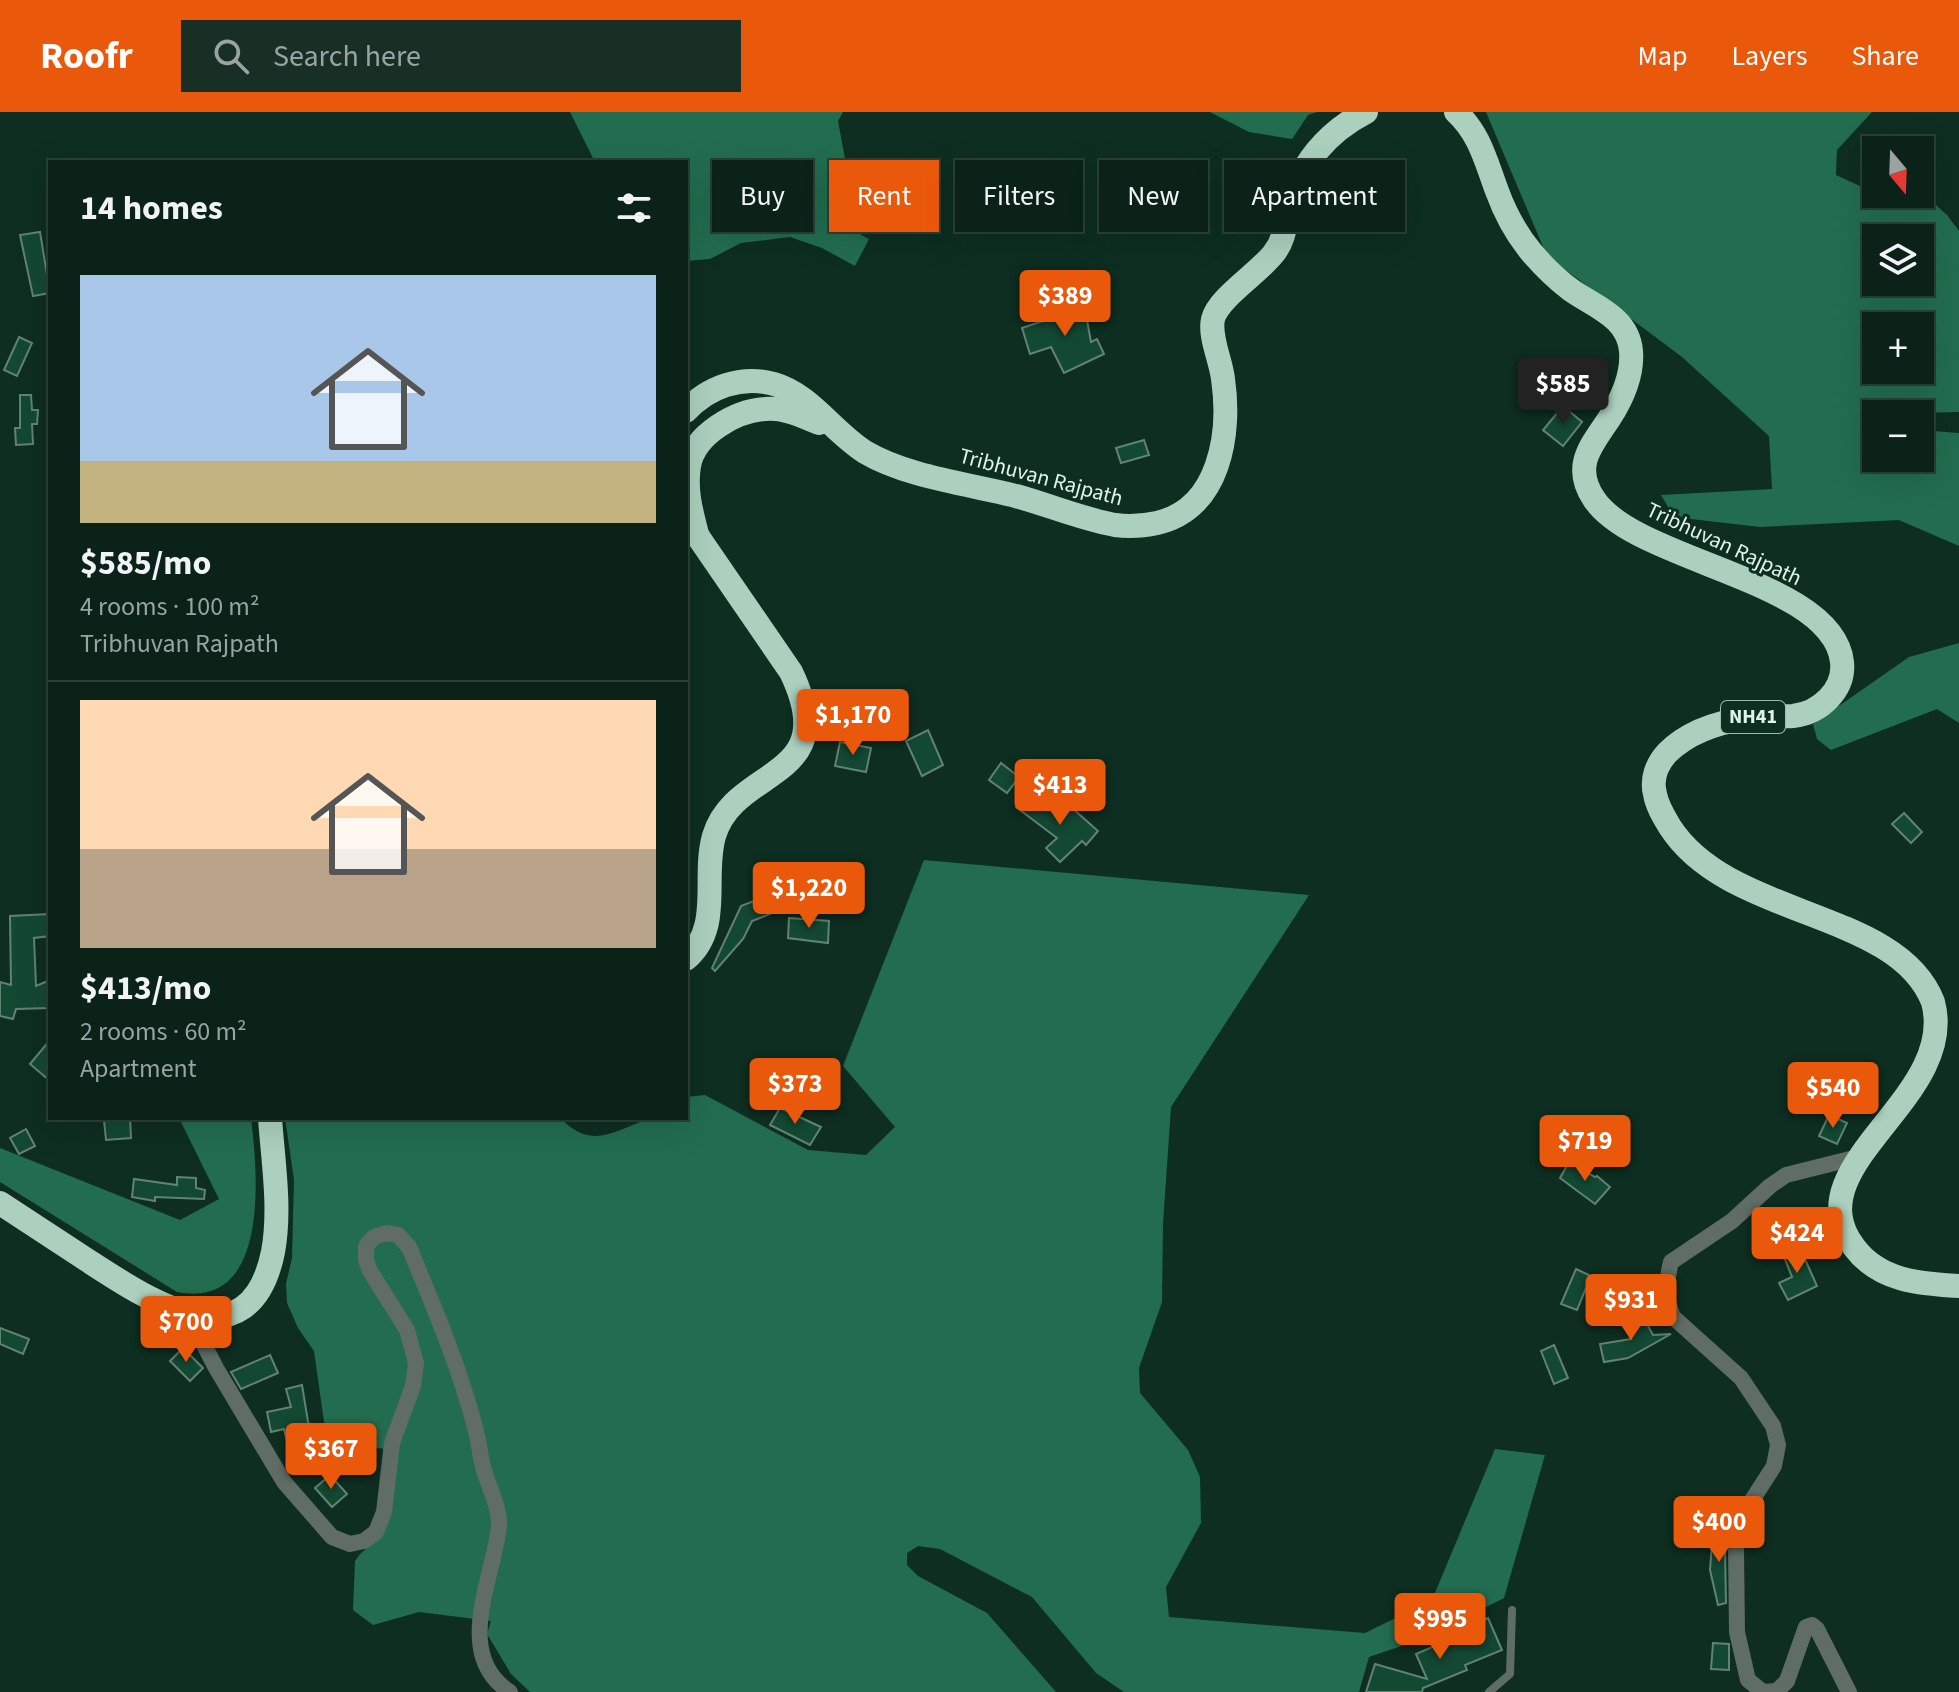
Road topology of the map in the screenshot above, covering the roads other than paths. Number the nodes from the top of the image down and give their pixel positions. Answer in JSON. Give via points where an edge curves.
{"nodes":[{"id":1,"x":1366,"y":112,"type":"edge"},
{"id":2,"x":1456,"y":112,"type":"edge"},
{"id":3,"x":688,"y":409,"type":"edge"},
{"id":4,"x":836,"y":430,"type":"junction"},
{"id":5,"x":692,"y":528,"type":"edge"},
{"id":6,"x":688,"y":957,"type":"edge"},
{"id":7,"x":270,"y":1120,"type":"edge"},
{"id":8,"x":1864,"y":1156,"type":"junction"},
{"id":9,"x":0,"y":1203,"type":"edge"},
{"id":10,"x":1959,"y":1286,"type":"edge"},
{"id":11,"x":197,"y":1317,"type":"junction"},
{"id":12,"x":1512,"y":1610,"type":"dead end"},
{"id":13,"x":510,"y":1692,"type":"edge"},
{"id":14,"x":1489,"y":1692,"type":"edge"},
{"id":15,"x":1849,"y":1692,"type":"edge"}],
"edges":[{"from":1,"to":4,"type":"highway","name":"Tribhuvan Rajpath","via":[[1317,150],[1294,188],[1277,249],[1215,314],[1225,398],[1223,438],[1210,482],[1186,511],[1155,524],[1110,524],[892,465]]},
{"from":2,"to":8,"type":"highway","name":"Tribhuvan Rajpath","number":"NH41","via":[[1479,142],[1504,208],[1528,248],[1564,285],[1619,322],[1629,341],[1631,362],[1623,394],[1586,456],[1585,477],[1594,499],[1624,526],[1794,604],[1828,631],[1839,650],[1841,676],[1823,704],[1800,715],[1747,718],[1706,729],[1670,750],[1653,782],[1668,823],[1704,865],[1747,890],[1866,938],[1901,961],[1927,990],[1938,1027],[1932,1062],[1914,1094]]},
{"from":3,"to":4,"type":"highway","name":"Tribhuvan Rajpath","via":[[727,384],[769,383],[794,394]]},
{"from":4,"to":5,"type":"highway","via":[[793,412],[767,408],[714,429],[697,445],[689,463]]},
{"from":5,"to":6,"type":"highway","via":[[791,672],[806,716],[803,738],[792,757],[734,805],[719,825],[710,855],[707,925]]},
{"from":7,"to":11,"type":"highway","via":[[275,1229],[264,1282],[252,1301],[235,1312]]},
{"from":8,"to":10,"type":"highway","name":"Tribhuvan Rajpath","number":"NH41","via":[[1841,1201],[1844,1232],[1854,1247],[1887,1274]]},
{"from":8,"to":15,"type":"street","via":[[1786,1175],[1732,1221],[1671,1262],[1666,1285],[1673,1317],[1741,1378],[1776,1435],[1774,1466],[1745,1511],[1736,1548],[1737,1632],[1748,1680],[1763,1692],[1777,1691],[1787,1681],[1806,1627],[1812,1625]]},
{"from":9,"to":11,"type":"highway","via":[[130,1288]]},
{"from":11,"to":13,"type":"street","via":[[200,1337],[216,1368],[284,1482],[332,1537],[350,1544],[364,1541],[376,1532],[384,1512],[392,1443],[416,1363],[407,1330],[370,1271],[366,1246],[386,1233],[398,1235],[409,1247],[459,1374],[495,1502],[499,1524],[479,1625],[491,1672]]},
{"from":12,"to":14,"type":"lane","via":[[1510,1674]]}]}
